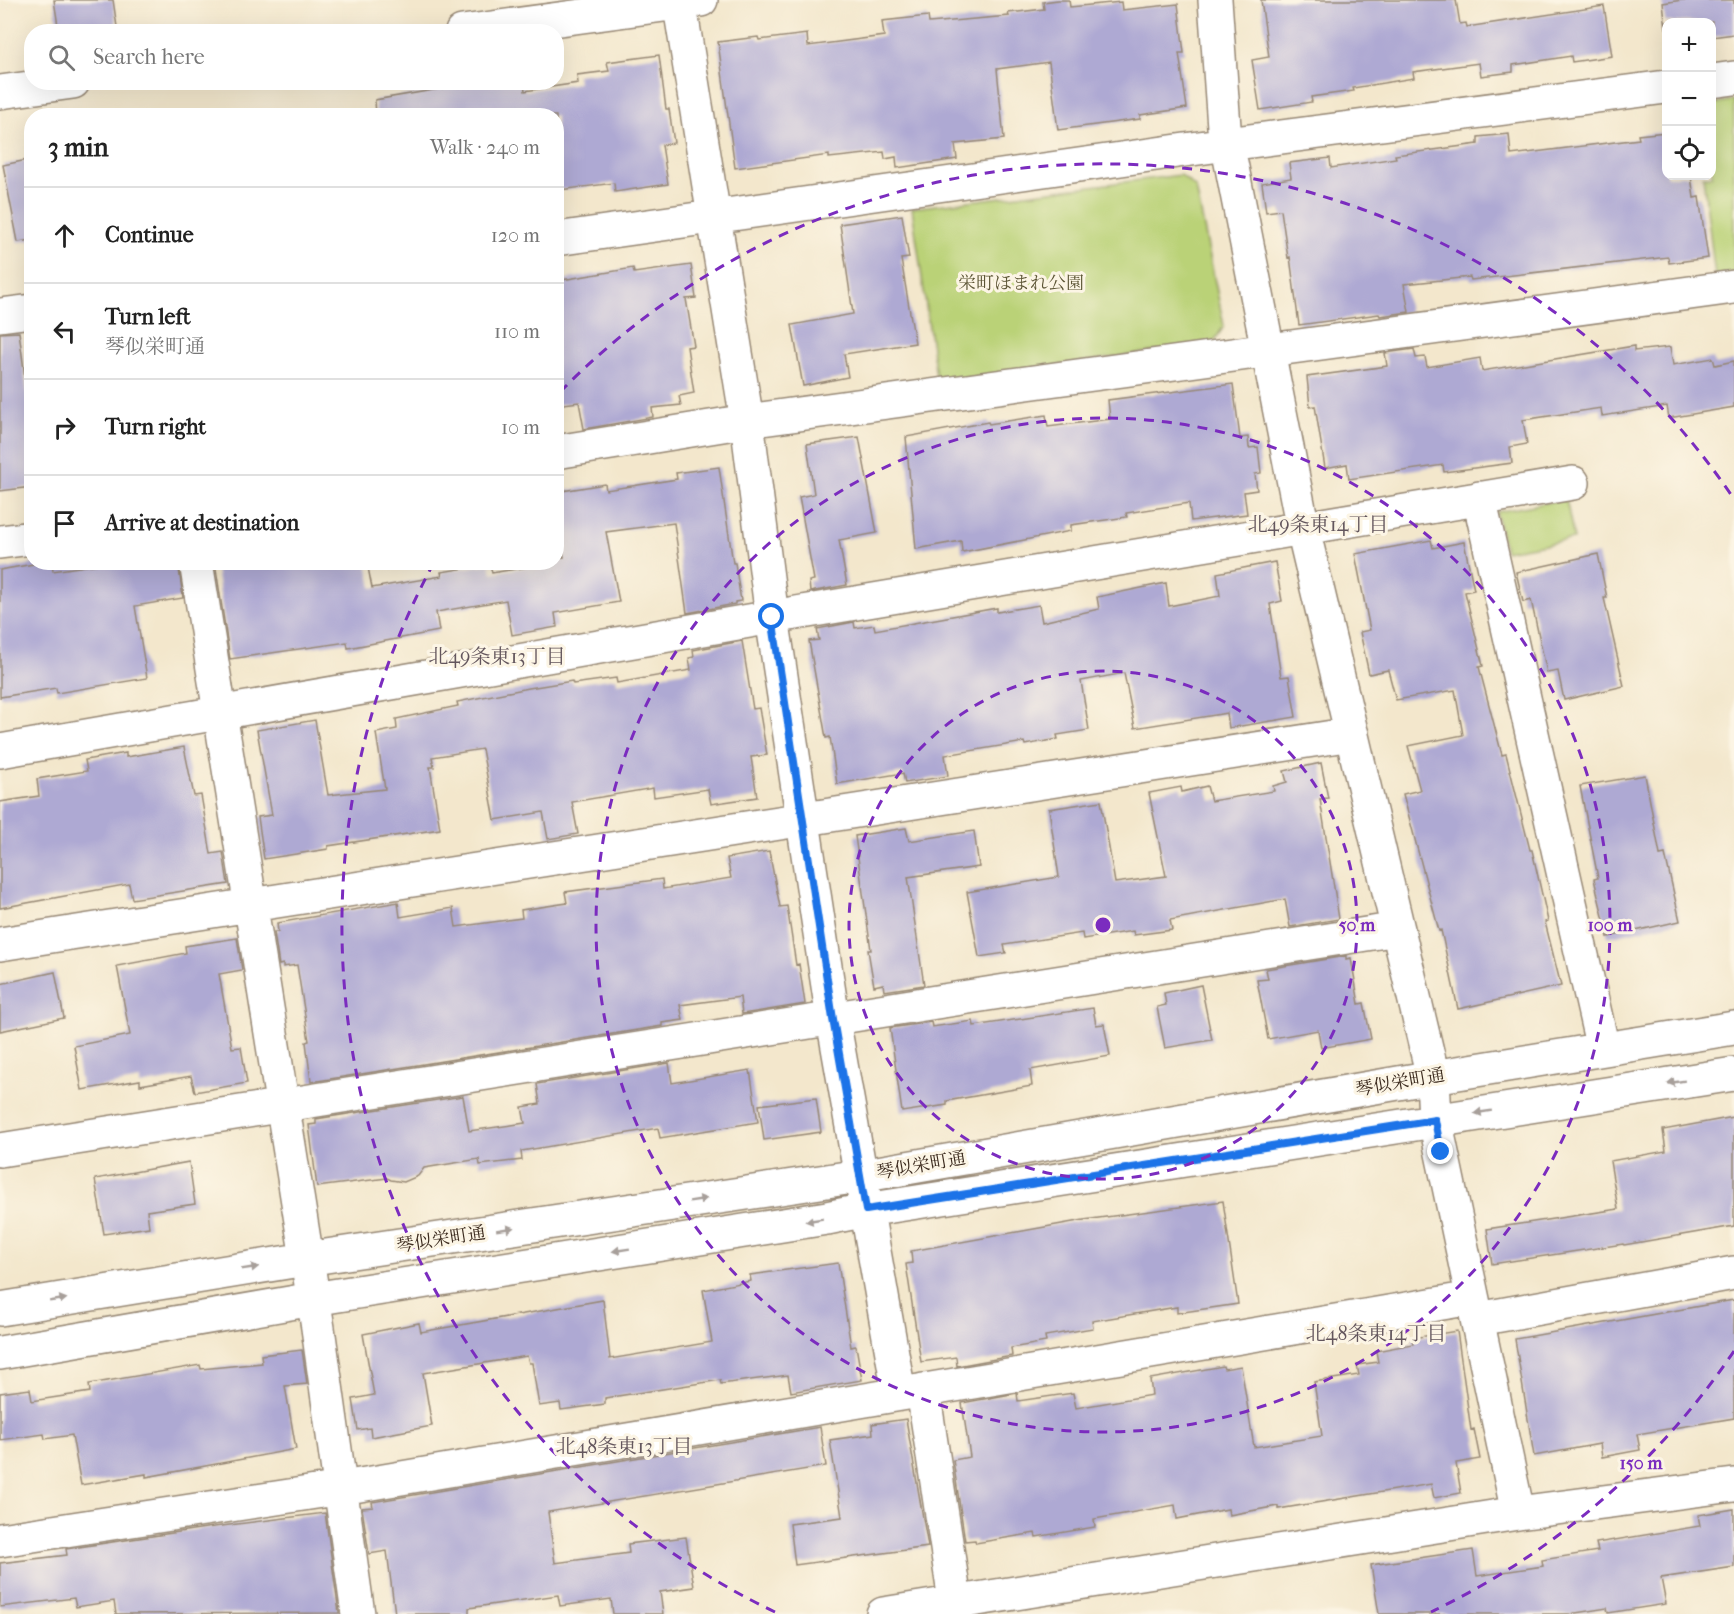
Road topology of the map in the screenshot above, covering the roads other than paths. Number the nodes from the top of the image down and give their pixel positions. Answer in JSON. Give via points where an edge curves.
{"nodes":[{"id":1,"x":1215,"y":0,"type":"edge"},
{"id":2,"x":686,"y":1,"type":"edge"},
{"id":3,"x":520,"y":24,"type":"edge"},
{"id":4,"x":1734,"y":78,"type":"edge"},
{"id":5,"x":1716,"y":80,"type":"edge"},
{"id":6,"x":1662,"y":88,"type":"edge"},
{"id":7,"x":24,"y":89,"type":"edge"},
{"id":8,"x":0,"y":92,"type":"edge"},
{"id":9,"x":1227,"y":144,"type":"junction"},
{"id":10,"x":714,"y":218,"type":"junction"},
{"id":11,"x":564,"y":238,"type":"edge"},
{"id":12,"x":1734,"y":287,"type":"edge"},
{"id":13,"x":24,"y":312,"type":"edge"},
{"id":14,"x":0,"y":315,"type":"edge"},
{"id":15,"x":1267,"y":351,"type":"junction"},
{"id":16,"x":747,"y":420,"type":"junction"},
{"id":17,"x":564,"y":451,"type":"edge"},
{"id":18,"x":1573,"y":483,"type":"dead end"},
{"id":19,"x":1479,"y":498,"type":"junction"},
{"id":20,"x":1303,"y":529,"type":"junction"},
{"id":21,"x":24,"y":538,"type":"edge"},
{"id":22,"x":0,"y":542,"type":"edge"},
{"id":23,"x":197,"y":570,"type":"edge"},
{"id":24,"x":772,"y":617,"type":"junction"},
{"id":25,"x":220,"y":712,"type":"junction"},
{"id":26,"x":1352,"y":734,"type":"junction"},
{"id":27,"x":0,"y":751,"type":"edge"},
{"id":28,"x":803,"y":820,"type":"junction"},
{"id":29,"x":251,"y":906,"type":"junction"},
{"id":30,"x":1398,"y":929,"type":"junction"},
{"id":31,"x":0,"y":944,"type":"edge"},
{"id":32,"x":833,"y":1019,"type":"junction"},
{"id":33,"x":1734,"y":1028,"type":"edge"},
{"id":34,"x":1603,"y":1049,"type":"junction"},
{"id":35,"x":1734,"y":1074,"type":"edge"},
{"id":36,"x":1432,"y":1077,"type":"junction"},
{"id":37,"x":283,"y":1104,"type":"junction"},
{"id":38,"x":1435,"y":1120,"type":"junction"},
{"id":39,"x":0,"y":1150,"type":"edge"},
{"id":40,"x":860,"y":1176,"type":"junction"},
{"id":41,"x":866,"y":1210,"type":"junction"},
{"id":42,"x":306,"y":1259,"type":"junction"},
{"id":43,"x":1734,"y":1273,"type":"edge"},
{"id":44,"x":313,"y":1299,"type":"junction"},
{"id":45,"x":1475,"y":1308,"type":"junction"},
{"id":46,"x":0,"y":1309,"type":"edge"},
{"id":47,"x":0,"y":1353,"type":"edge"},
{"id":48,"x":911,"y":1391,"type":"junction"},
{"id":49,"x":1734,"y":1485,"type":"edge"},
{"id":50,"x":342,"y":1488,"type":"junction"},
{"id":51,"x":1518,"y":1513,"type":"junction"},
{"id":52,"x":0,"y":1540,"type":"edge"},
{"id":53,"x":956,"y":1609,"type":"edge"},
{"id":54,"x":358,"y":1614,"type":"edge"},
{"id":55,"x":883,"y":1614,"type":"edge"}],
"edges":[{"from":1,"to":9,"type":"street"},
{"from":2,"to":3,"type":"street"},
{"from":2,"to":10,"type":"street"},
{"from":4,"to":5,"type":"street"},
{"from":6,"to":9,"type":"street"},
{"from":7,"to":8,"type":"street"},
{"from":9,"to":10,"type":"street"},
{"from":9,"to":15,"type":"street"},
{"from":10,"to":11,"type":"street"},
{"from":10,"to":16,"type":"street"},
{"from":12,"to":15,"type":"street"},
{"from":13,"to":14,"type":"street"},
{"from":15,"to":16,"type":"street"},
{"from":15,"to":20,"type":"street"},
{"from":16,"to":17,"type":"street"},
{"from":16,"to":24,"type":"street"},
{"from":18,"to":19,"type":"street"},
{"from":19,"to":20,"type":"street"},
{"from":19,"to":34,"type":"street"},
{"from":20,"to":24,"type":"street"},
{"from":20,"to":26,"type":"street"},
{"from":21,"to":22,"type":"street"},
{"from":23,"to":25,"type":"street"},
{"from":24,"to":25,"type":"street"},
{"from":24,"to":28,"type":"street"},
{"from":25,"to":27,"type":"street"},
{"from":25,"to":29,"type":"street"},
{"from":26,"to":28,"type":"street"},
{"from":26,"to":30,"type":"street"},
{"from":28,"to":29,"type":"street"},
{"from":28,"to":32,"type":"street"},
{"from":29,"to":31,"type":"street"},
{"from":29,"to":37,"type":"street"},
{"from":30,"to":32,"type":"street"},
{"from":30,"to":36,"type":"street"},
{"from":32,"to":37,"type":"street"},
{"from":32,"to":40,"type":"street"},
{"from":33,"to":34,"type":"street","name":"琴似栄町通"},
{"from":34,"to":36,"type":"street","name":"琴似栄町通"},
{"from":35,"to":38,"type":"street","name":"琴似栄町通","one_way":true},
{"from":36,"to":38,"type":"street"},
{"from":36,"to":40,"type":"street","name":"琴似栄町通"},
{"from":37,"to":39,"type":"street"},
{"from":37,"to":42,"type":"street"},
{"from":38,"to":41,"type":"street","name":"琴似栄町通"},
{"from":38,"to":45,"type":"street"},
{"from":40,"to":41,"type":"street"},
{"from":42,"to":40,"type":"street","name":"琴似栄町通","one_way":true},
{"from":41,"to":44,"type":"street","name":"琴似栄町通","one_way":true},
{"from":41,"to":48,"type":"street"},
{"from":42,"to":44,"type":"street"},
{"from":46,"to":42,"type":"street","name":"琴似栄町通","one_way":true},
{"from":43,"to":45,"type":"street"},
{"from":44,"to":47,"type":"street","name":"琴似栄町通"},
{"from":44,"to":50,"type":"street"},
{"from":45,"to":48,"type":"street"},
{"from":45,"to":51,"type":"street"},
{"from":48,"to":50,"type":"street"},
{"from":48,"to":53,"type":"street"},
{"from":49,"to":51,"type":"street"},
{"from":50,"to":52,"type":"street"},
{"from":50,"to":54,"type":"street"},
{"from":51,"to":53,"type":"street"},
{"from":53,"to":55,"type":"street"}]}
